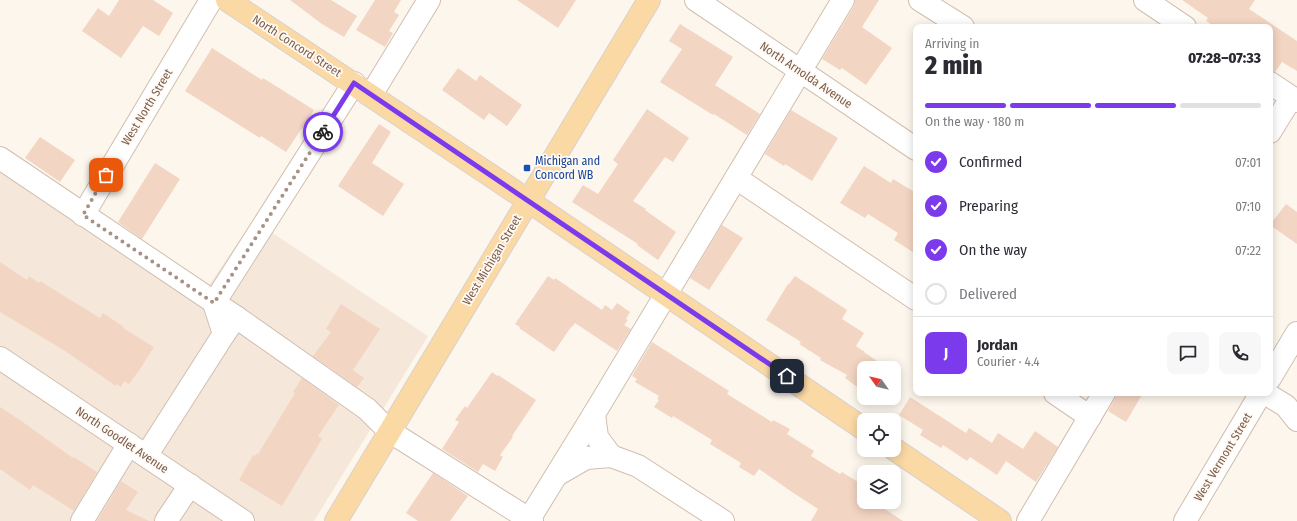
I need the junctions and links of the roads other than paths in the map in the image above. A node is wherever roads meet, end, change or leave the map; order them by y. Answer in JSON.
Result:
{"nodes":[{"id":1,"x":211,"y":0,"type":"edge"},
{"id":2,"x":227,"y":0,"type":"edge"},
{"id":3,"x":429,"y":0,"type":"edge"},
{"id":4,"x":649,"y":0,"type":"edge"},
{"id":5,"x":696,"y":0,"type":"edge"},
{"id":6,"x":843,"y":0,"type":"edge"},
{"id":7,"x":920,"y":0,"type":"edge"},
{"id":8,"x":1145,"y":0,"type":"edge"},
{"id":9,"x":958,"y":24,"type":"edge"},
{"id":10,"x":1181,"y":24,"type":"edge"},
{"id":11,"x":800,"y":71,"type":"junction"},
{"id":12,"x":1273,"y":86,"type":"edge"},
{"id":13,"x":362,"y":89,"type":"junction"},
{"id":14,"x":1294,"y":100,"type":"edge"},
{"id":15,"x":1273,"y":128,"type":"edge"},
{"id":16,"x":913,"y":147,"type":"edge"},
{"id":17,"x":0,"y":158,"type":"edge"},
{"id":18,"x":736,"y":178,"type":"junction"},
{"id":19,"x":528,"y":200,"type":"junction"},
{"id":20,"x":83,"y":215,"type":"junction"},
{"id":21,"x":666,"y":294,"type":"junction"},
{"id":22,"x":913,"y":297,"type":"edge"},
{"id":23,"x":214,"y":303,"type":"junction"},
{"id":24,"x":230,"y":326,"type":"junction"},
{"id":25,"x":1297,"y":333,"type":"edge"},
{"id":26,"x":0,"y":358,"type":"edge"},
{"id":27,"x":1273,"y":373,"type":"edge"},
{"id":28,"x":1059,"y":396,"type":"edge"},
{"id":29,"x":1102,"y":396,"type":"edge"},
{"id":30,"x":1259,"y":396,"type":"edge"},
{"id":31,"x":1270,"y":396,"type":"edge"},
{"id":32,"x":1293,"y":411,"type":"edge"},
{"id":33,"x":594,"y":414,"type":"junction"},
{"id":34,"x":1090,"y":417,"type":"junction"},
{"id":35,"x":857,"y":424,"type":"edge"},
{"id":36,"x":389,"y":431,"type":"junction"},
{"id":37,"x":137,"y":450,"type":"junction"},
{"id":38,"x":901,"y":454,"type":"edge"},
{"id":39,"x":611,"y":456,"type":"junction"},
{"id":40,"x":557,"y":475,"type":"junction"},
{"id":41,"x":190,"y":485,"type":"junction"},
{"id":42,"x":530,"y":520,"type":"edge"},
{"id":43,"x":82,"y":521,"type":"edge"},
{"id":44,"x":166,"y":521,"type":"edge"},
{"id":45,"x":243,"y":521,"type":"edge"},
{"id":46,"x":336,"y":521,"type":"edge"},
{"id":47,"x":723,"y":521,"type":"edge"},
{"id":48,"x":1000,"y":521,"type":"edge"},
{"id":49,"x":1028,"y":521,"type":"edge"},
{"id":50,"x":1185,"y":521,"type":"edge"}],
"edges":[{"from":1,"to":20,"type":"street","name":"West North Street"},
{"from":2,"to":13,"type":"main road","name":"North Concord Street"},
{"from":3,"to":13,"type":"street"},
{"from":4,"to":19,"type":"main road","name":"West Michigan Street"},
{"from":5,"to":11,"type":"street","name":"North Arnolda Avenue"},
{"from":6,"to":11,"type":"street"},
{"from":7,"to":9,"type":"street"},
{"from":8,"to":10,"type":"street"},
{"from":11,"to":16,"type":"street","name":"North Arnolda Avenue"},
{"from":11,"to":18,"type":"street"},
{"from":12,"to":14,"type":"street"},
{"from":13,"to":19,"type":"main road","name":"North Concord Street"},
{"from":13,"to":23,"type":"street"},
{"from":14,"to":15,"type":"street"},
{"from":17,"to":20,"type":"street"},
{"from":18,"to":21,"type":"street"},
{"from":18,"to":22,"type":"street"},
{"from":19,"to":21,"type":"main road","name":"North Concord Street"},
{"from":19,"to":36,"type":"main road","name":"West Michigan Street"},
{"from":20,"to":23,"type":"street"},
{"from":21,"to":33,"type":"street"},
{"from":21,"to":35,"type":"main road","name":"North Concord Street"},
{"from":23,"to":24,"type":"street"},
{"from":24,"to":36,"type":"street"},
{"from":24,"to":37,"type":"street"},
{"from":25,"to":27,"type":"street"},
{"from":26,"to":37,"type":"street","name":"North Goodlet Avenue"},
{"from":28,"to":34,"type":"street"},
{"from":29,"to":34,"type":"street"},
{"from":30,"to":50,"type":"street","name":"West Vermont Street"},
{"from":31,"to":32,"type":"street"},
{"from":33,"to":39,"type":"street"},
{"from":33,"to":40,"type":"street"},
{"from":34,"to":49,"type":"street"},
{"from":36,"to":42,"type":"street"},
{"from":36,"to":46,"type":"main road","name":"West Michigan Street"},
{"from":37,"to":41,"type":"street","name":"North Goodlet Avenue"},
{"from":37,"to":43,"type":"street"},
{"from":38,"to":48,"type":"main road"},
{"from":39,"to":40,"type":"street"},
{"from":39,"to":47,"type":"street"},
{"from":40,"to":42,"type":"street"},
{"from":41,"to":44,"type":"street"},
{"from":41,"to":45,"type":"street","name":"North Goodlet Avenue"}]}
